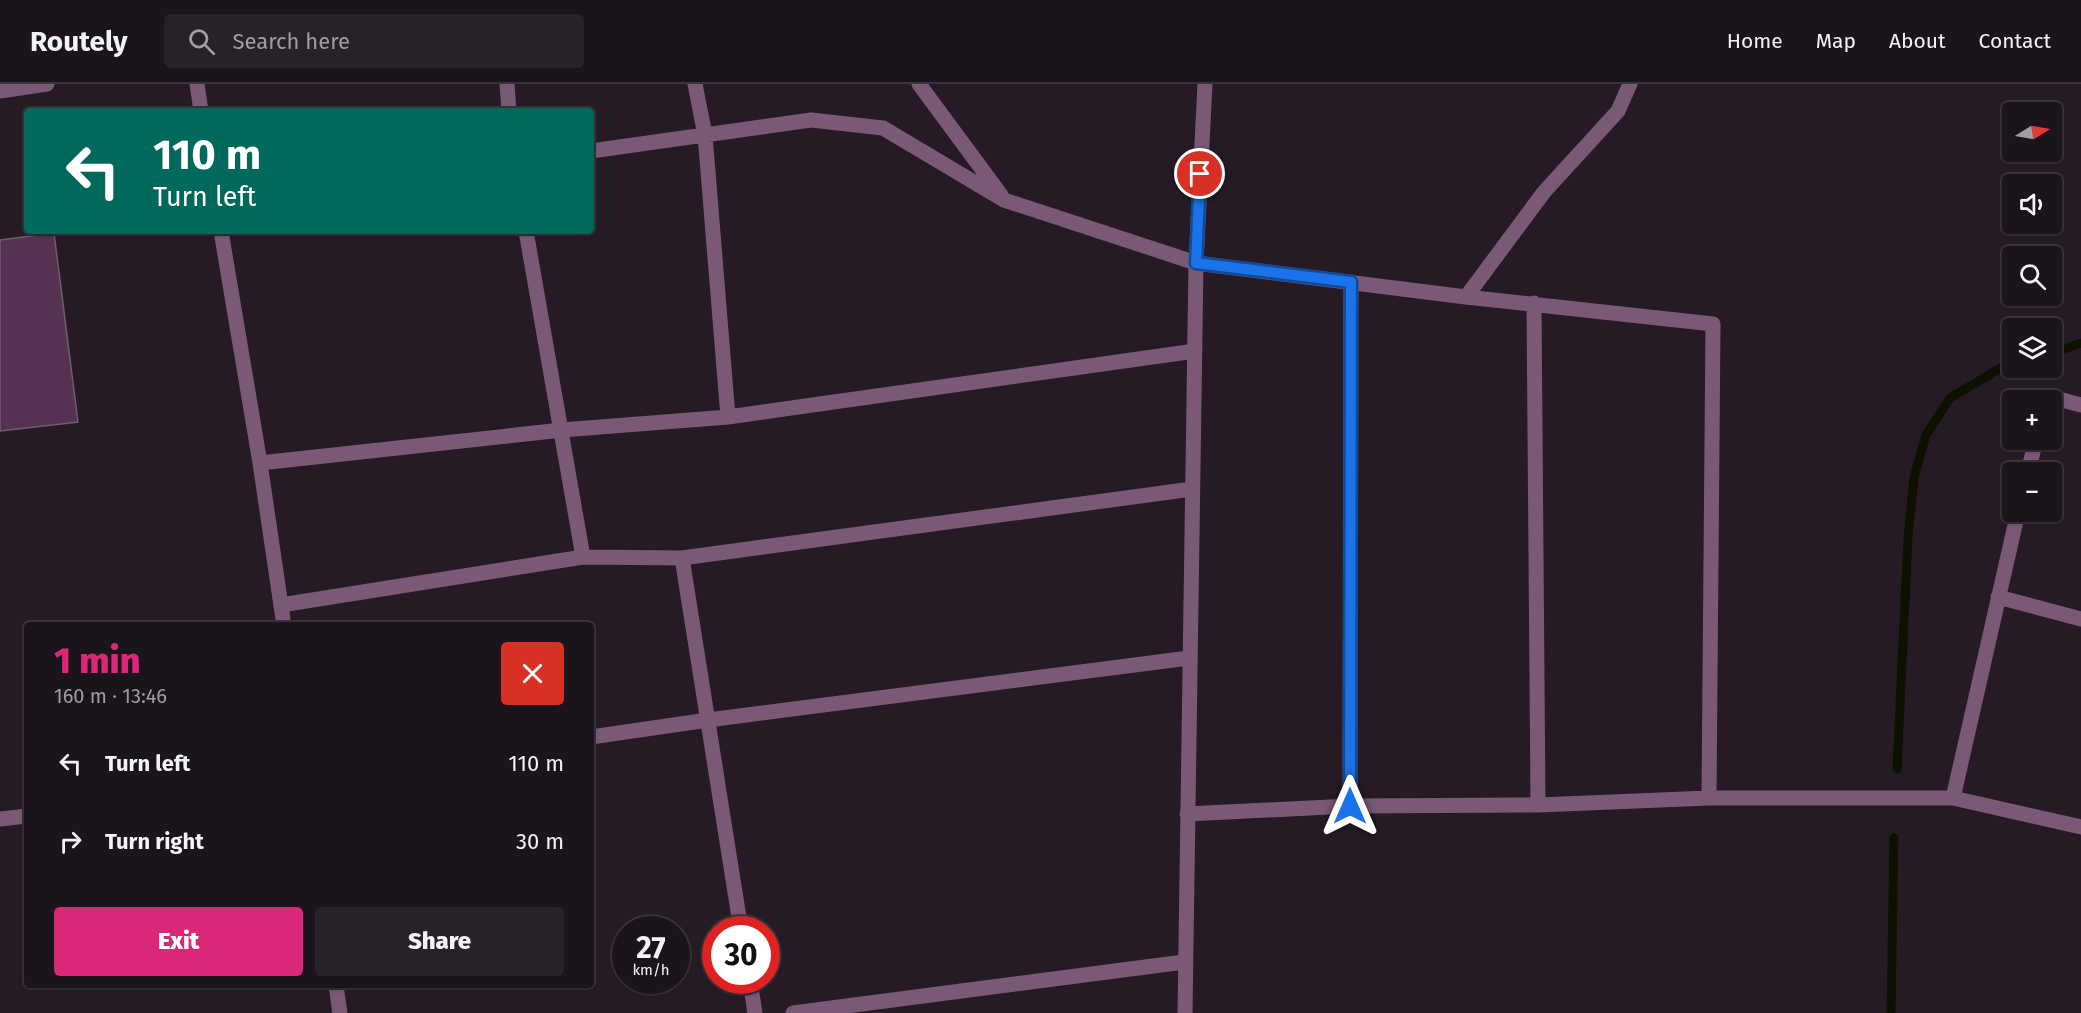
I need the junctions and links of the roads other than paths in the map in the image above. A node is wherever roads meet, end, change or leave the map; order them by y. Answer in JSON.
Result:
{"nodes":[{"id":1,"x":47,"y":84,"type":"edge"},
{"id":2,"x":196,"y":84,"type":"edge"},
{"id":3,"x":507,"y":84,"type":"edge"},
{"id":4,"x":694,"y":84,"type":"edge"},
{"id":5,"x":919,"y":84,"type":"edge"},
{"id":6,"x":1205,"y":84,"type":"edge"},
{"id":7,"x":1630,"y":84,"type":"edge"},
{"id":8,"x":9,"y":88,"type":"edge"},
{"id":9,"x":200,"y":108,"type":"edge"},
{"id":10,"x":509,"y":108,"type":"edge"},
{"id":11,"x":705,"y":135,"type":"junction"},
{"id":12,"x":594,"y":152,"type":"edge"},
{"id":13,"x":1004,"y":200,"type":"junction"},
{"id":14,"x":222,"y":234,"type":"edge"},
{"id":15,"x":527,"y":234,"type":"edge"},
{"id":16,"x":1196,"y":263,"type":"junction"},
{"id":17,"x":1351,"y":282,"type":"junction"},
{"id":18,"x":1466,"y":297,"type":"junction"},
{"id":19,"x":1534,"y":303,"type":"junction"},
{"id":20,"x":1195,"y":351,"type":"junction"},
{"id":21,"x":2062,"y":400,"type":"edge"},
{"id":22,"x":2081,"y":405,"type":"edge"},
{"id":23,"x":728,"y":417,"type":"junction"},
{"id":24,"x":562,"y":430,"type":"junction"},
{"id":25,"x":260,"y":463,"type":"junction"},
{"id":26,"x":1192,"y":489,"type":"junction"},
{"id":27,"x":2016,"y":522,"type":"edge"},
{"id":28,"x":583,"y":557,"type":"junction"},
{"id":29,"x":682,"y":558,"type":"junction"},
{"id":30,"x":1998,"y":597,"type":"junction"},
{"id":31,"x":281,"y":605,"type":"junction"},
{"id":32,"x":2081,"y":619,"type":"edge"},
{"id":33,"x":283,"y":622,"type":"edge"},
{"id":34,"x":1189,"y":658,"type":"junction"},
{"id":35,"x":708,"y":720,"type":"junction"},
{"id":36,"x":594,"y":737,"type":"edge"},
{"id":37,"x":1709,"y":798,"type":"junction"},
{"id":38,"x":1953,"y":798,"type":"junction"},
{"id":39,"x":1538,"y":805,"type":"junction"},
{"id":40,"x":1350,"y":806,"type":"junction"},
{"id":41,"x":1187,"y":814,"type":"junction"},
{"id":42,"x":24,"y":816,"type":"edge"},
{"id":43,"x":0,"y":819,"type":"edge"},
{"id":44,"x":2081,"y":827,"type":"edge"},
{"id":45,"x":739,"y":916,"type":"edge"},
{"id":46,"x":1184,"y":962,"type":"junction"},
{"id":47,"x":336,"y":988,"type":"edge"},
{"id":48,"x":752,"y":994,"type":"edge"},
{"id":49,"x":340,"y":1013,"type":"edge"},
{"id":50,"x":755,"y":1013,"type":"edge"},
{"id":51,"x":793,"y":1013,"type":"edge"},
{"id":52,"x":1185,"y":1013,"type":"edge"}],
"edges":[{"from":1,"to":8,"type":"street"},
{"from":2,"to":9,"type":"street"},
{"from":3,"to":10,"type":"street"},
{"from":4,"to":11,"type":"street"},
{"from":5,"to":13,"type":"street"},
{"from":6,"to":16,"type":"street"},
{"from":7,"to":18,"type":"street"},
{"from":11,"to":12,"type":"street"},
{"from":11,"to":13,"type":"street"},
{"from":11,"to":23,"type":"street"},
{"from":13,"to":16,"type":"street"},
{"from":14,"to":25,"type":"street"},
{"from":15,"to":24,"type":"street"},
{"from":16,"to":17,"type":"street"},
{"from":16,"to":20,"type":"street"},
{"from":17,"to":18,"type":"street"},
{"from":17,"to":40,"type":"street"},
{"from":18,"to":19,"type":"street"},
{"from":19,"to":37,"type":"street"},
{"from":19,"to":39,"type":"street"},
{"from":20,"to":23,"type":"street"},
{"from":20,"to":26,"type":"street"},
{"from":21,"to":22,"type":"street"},
{"from":23,"to":24,"type":"street"},
{"from":24,"to":25,"type":"street"},
{"from":24,"to":28,"type":"street"},
{"from":25,"to":31,"type":"street"},
{"from":26,"to":29,"type":"street"},
{"from":26,"to":34,"type":"street"},
{"from":27,"to":30,"type":"street"},
{"from":28,"to":29,"type":"street"},
{"from":28,"to":31,"type":"street"},
{"from":29,"to":35,"type":"street"},
{"from":30,"to":32,"type":"street"},
{"from":30,"to":38,"type":"street"},
{"from":31,"to":33,"type":"street"},
{"from":34,"to":35,"type":"street"},
{"from":34,"to":41,"type":"street"},
{"from":35,"to":36,"type":"street"},
{"from":35,"to":45,"type":"street"},
{"from":37,"to":38,"type":"street"},
{"from":37,"to":39,"type":"street"},
{"from":38,"to":44,"type":"street"},
{"from":39,"to":40,"type":"street"},
{"from":40,"to":41,"type":"street"},
{"from":41,"to":46,"type":"street"},
{"from":42,"to":43,"type":"street"},
{"from":46,"to":51,"type":"street"},
{"from":46,"to":52,"type":"street"},
{"from":47,"to":49,"type":"street"},
{"from":48,"to":50,"type":"street"}]}
